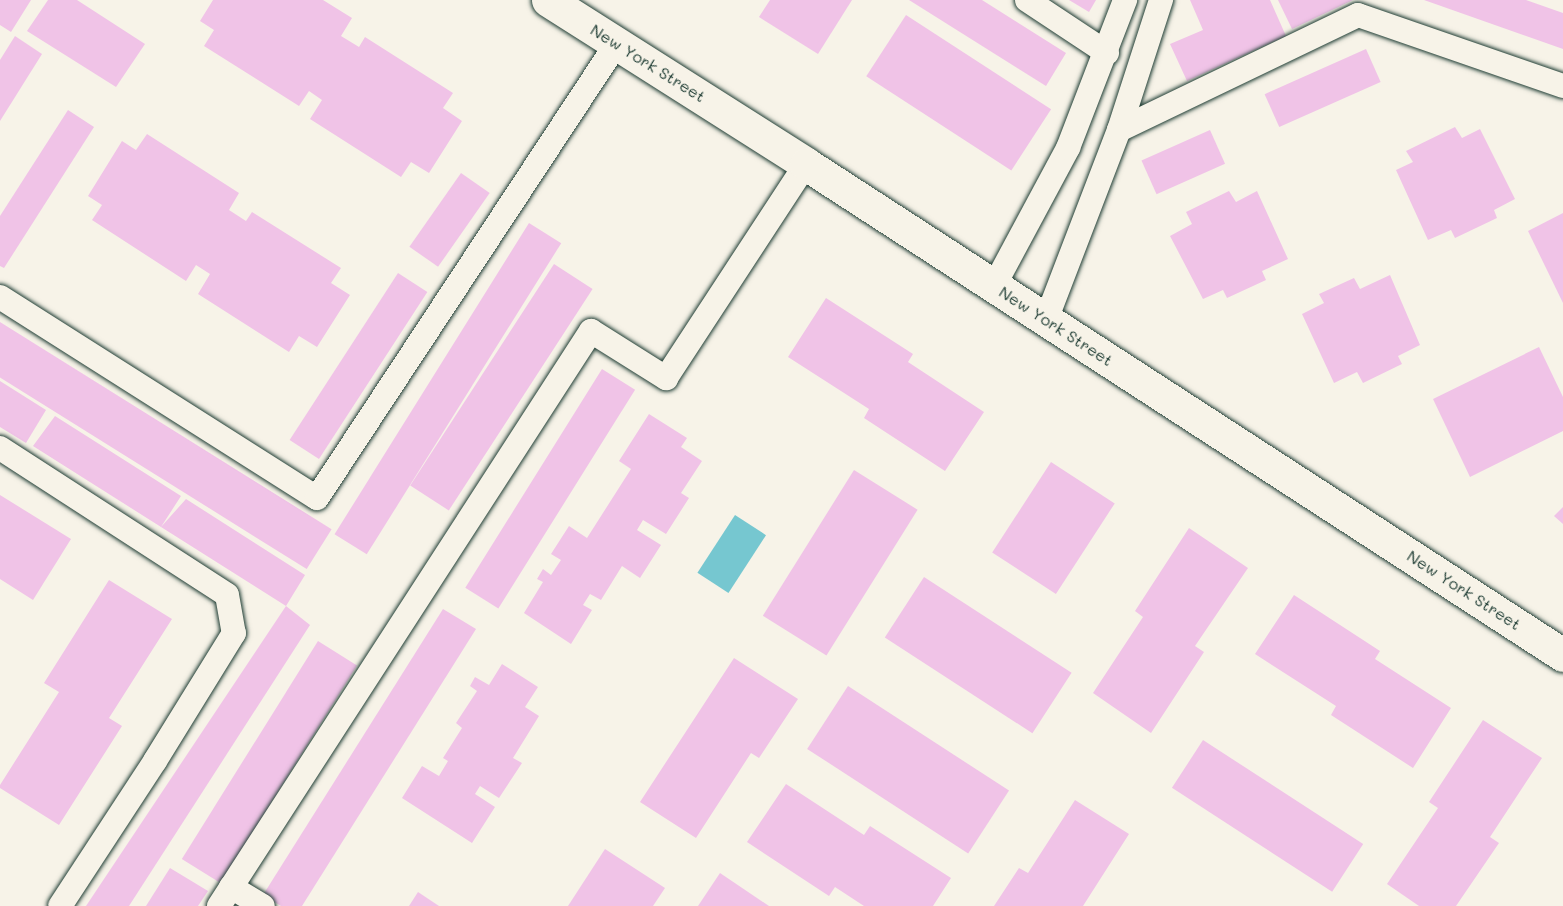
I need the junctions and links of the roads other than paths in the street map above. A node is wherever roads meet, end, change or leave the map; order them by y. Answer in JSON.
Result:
{"nodes":[{"id":1,"x":548,"y":0,"type":"edge"},
{"id":2,"x":1027,"y":0,"type":"edge"},
{"id":3,"x":1125,"y":0,"type":"edge"},
{"id":4,"x":1161,"y":0,"type":"edge"},
{"id":5,"x":617,"y":44,"type":"junction"},
{"id":6,"x":1107,"y":53,"type":"junction"},
{"id":7,"x":1563,"y":86,"type":"edge"},
{"id":8,"x":1119,"y":130,"type":"junction"},
{"id":9,"x":806,"y":164,"type":"junction"},
{"id":10,"x":994,"y":286,"type":"junction"},
{"id":11,"x":0,"y":297,"type":"edge"},
{"id":12,"x":1046,"y":320,"type":"junction"},
{"id":13,"x":0,"y":448,"type":"edge"},
{"id":14,"x":1563,"y":655,"type":"edge"},
{"id":15,"x":225,"y":896,"type":"edge"},
{"id":16,"x":60,"y":906,"type":"edge"},
{"id":17,"x":264,"y":906,"type":"edge"}],
"edges":[{"from":1,"to":5,"type":"street","name":"New York Street"},
{"from":2,"to":6,"type":"lane"},
{"from":3,"to":6,"type":"lane"},
{"from":4,"to":8,"type":"lane"},
{"from":5,"to":9,"type":"street","name":"New York Street"},
{"from":5,"to":11,"type":"lane"},
{"from":6,"to":10,"type":"lane"},
{"from":7,"to":8,"type":"lane"},
{"from":8,"to":12,"type":"lane"},
{"from":9,"to":10,"type":"street","name":"New York Street"},
{"from":9,"to":15,"type":"lane"},
{"from":10,"to":12,"type":"street","name":"New York Street"},
{"from":12,"to":14,"type":"street","name":"New York Street"},
{"from":13,"to":16,"type":"lane"},
{"from":15,"to":17,"type":"lane"}]}
